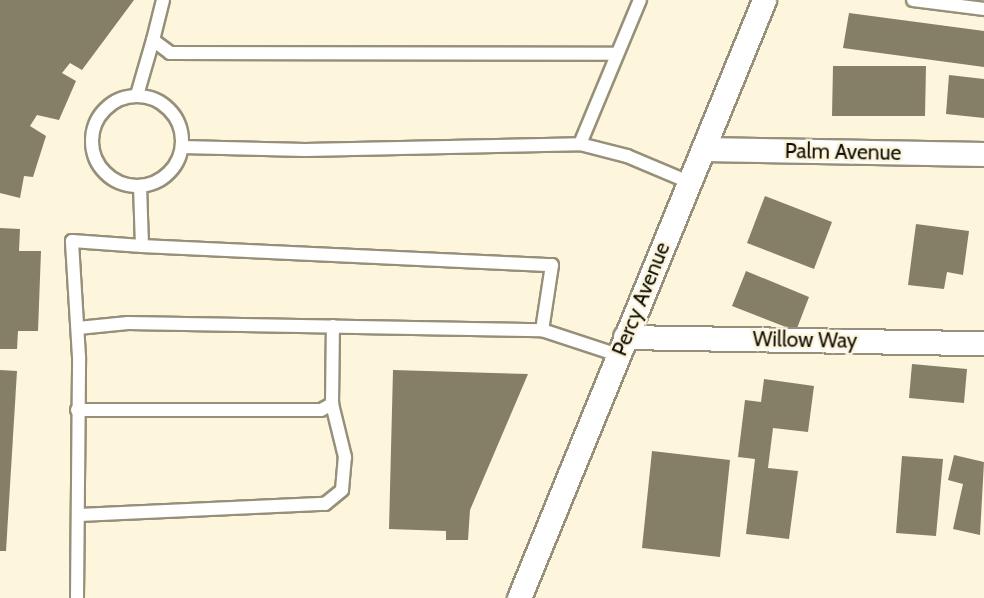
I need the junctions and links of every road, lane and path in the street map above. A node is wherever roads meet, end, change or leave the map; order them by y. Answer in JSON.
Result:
{"nodes":[{"id":1,"x":163,"y":0,"type":"edge"},
{"id":2,"x":640,"y":0,"type":"edge"},
{"id":3,"x":764,"y":0,"type":"edge"},
{"id":4,"x":913,"y":0,"type":"edge"},
{"id":5,"x":984,"y":9,"type":"edge"},
{"id":6,"x":153,"y":40,"type":"junction"},
{"id":7,"x":617,"y":54,"type":"junction"},
{"id":8,"x":137,"y":95,"type":"junction"},
{"id":9,"x":580,"y":144,"type":"junction"},
{"id":10,"x":182,"y":147,"type":"junction"},
{"id":11,"x":703,"y":149,"type":"junction"},
{"id":12,"x":984,"y":155,"type":"edge"},
{"id":13,"x":689,"y":182,"type":"junction"},
{"id":14,"x":140,"y":187,"type":"junction"},
{"id":15,"x":142,"y":246,"type":"junction"},
{"id":16,"x":333,"y":326,"type":"junction"},
{"id":17,"x":78,"y":328,"type":"junction"},
{"id":18,"x":542,"y":330,"type":"junction"},
{"id":19,"x":984,"y":343,"type":"edge"},
{"id":20,"x":622,"y":346,"type":"junction"},
{"id":21,"x":332,"y":404,"type":"junction"},
{"id":22,"x":77,"y":410,"type":"junction"},
{"id":23,"x":79,"y":515,"type":"junction"},
{"id":24,"x":77,"y":598,"type":"edge"},
{"id":25,"x":519,"y":598,"type":"edge"}],
"edges":[{"from":1,"to":6,"type":"lane"},
{"from":2,"to":7,"type":"lane"},
{"from":3,"to":11,"type":"street","name":"Percy Avenue"},
{"from":4,"to":5,"type":"lane"},
{"from":6,"to":7,"type":"lane"},
{"from":6,"to":8,"type":"lane"},
{"from":7,"to":9,"type":"lane"},
{"from":8,"to":10,"type":"lane"},
{"from":8,"to":14,"type":"lane"},
{"from":9,"to":10,"type":"lane"},
{"from":9,"to":13,"type":"lane"},
{"from":10,"to":14,"type":"lane"},
{"from":11,"to":12,"type":"street","name":"Palm Avenue"},
{"from":11,"to":13,"type":"street","name":"Percy Avenue"},
{"from":13,"to":20,"type":"street","name":"Percy Avenue"},
{"from":14,"to":15,"type":"lane"},
{"from":15,"to":17,"type":"lane"},
{"from":15,"to":18,"type":"lane"},
{"from":16,"to":17,"type":"lane"},
{"from":16,"to":18,"type":"lane"},
{"from":16,"to":21,"type":"lane"},
{"from":17,"to":22,"type":"lane"},
{"from":18,"to":20,"type":"lane"},
{"from":19,"to":20,"type":"street","name":"Willow Way"},
{"from":20,"to":25,"type":"street","name":"Percy Avenue"},
{"from":21,"to":22,"type":"lane"},
{"from":21,"to":23,"type":"lane"},
{"from":22,"to":23,"type":"lane"},
{"from":23,"to":24,"type":"lane"}]}
